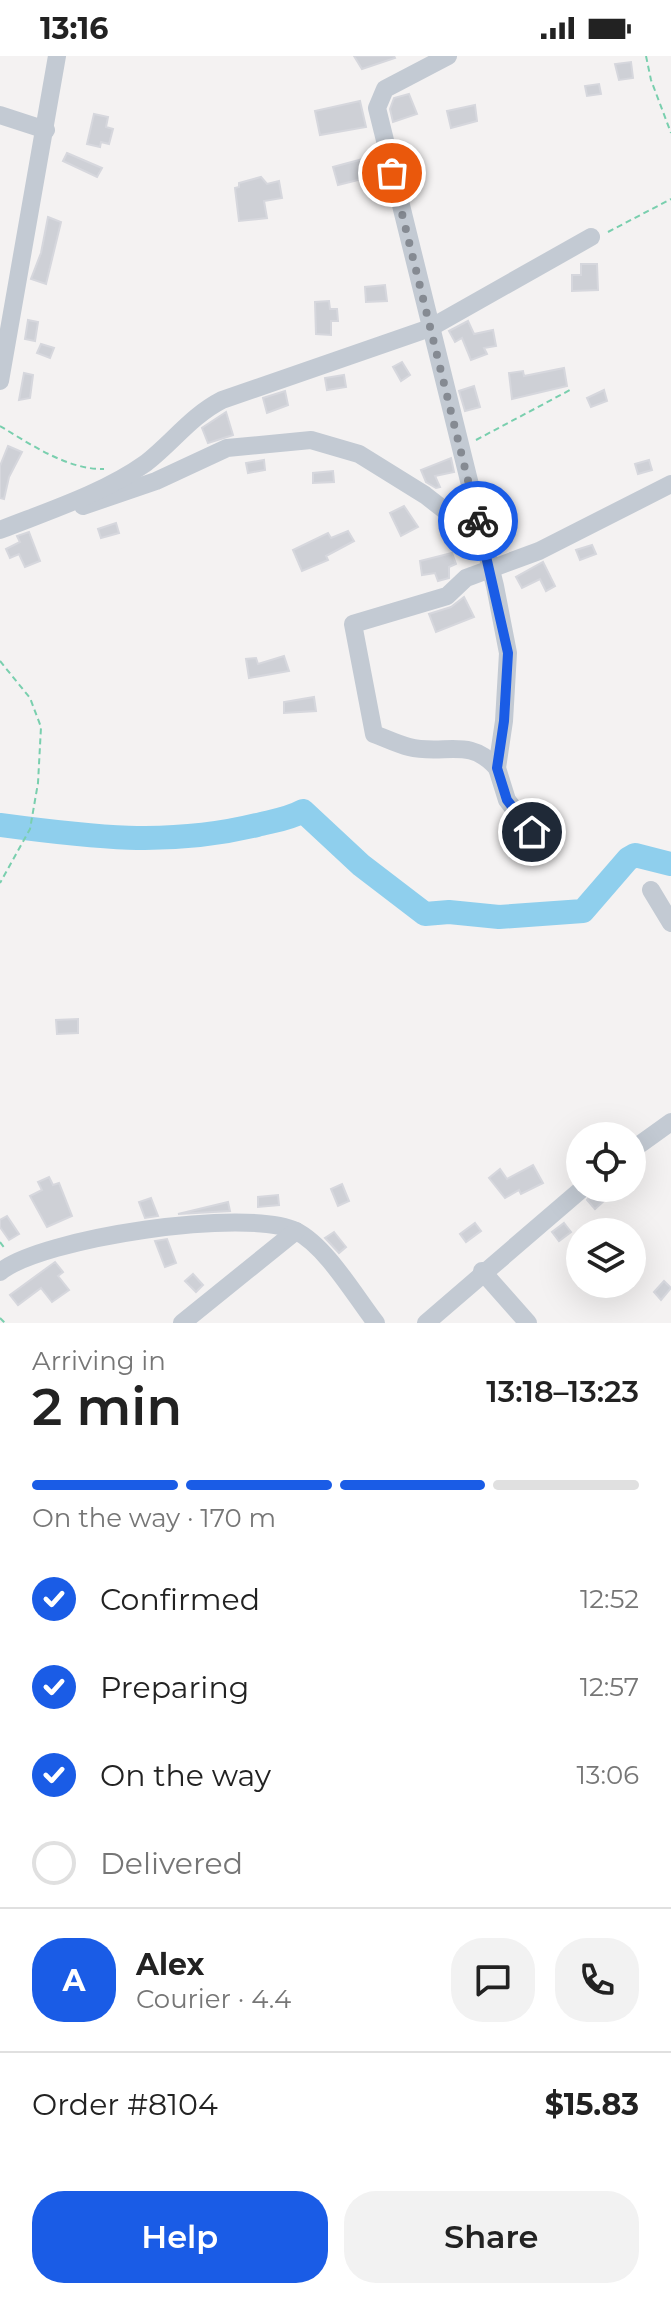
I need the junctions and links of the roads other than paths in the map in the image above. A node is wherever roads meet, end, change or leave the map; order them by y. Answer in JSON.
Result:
{"nodes":[{"id":1,"x":57,"y":56,"type":"edge"},
{"id":2,"x":448,"y":56,"type":"edge"},
{"id":3,"x":0,"y":115,"type":"edge"},
{"id":4,"x":46,"y":130,"type":"junction"},
{"id":5,"x":591,"y":237,"type":"road end"},
{"id":6,"x":430,"y":328,"type":"junction"},
{"id":7,"x":0,"y":381,"type":"edge"},
{"id":8,"x":671,"y":484,"type":"edge"},
{"id":9,"x":47,"y":511,"type":"junction"},
{"id":10,"x":0,"y":530,"type":"edge"},
{"id":11,"x":483,"y":540,"type":"junction"},
{"id":12,"x":490,"y":570,"type":"junction"},
{"id":13,"x":497,"y":768,"type":"junction"},
{"id":14,"x":532,"y":832,"type":"dead end"},
{"id":15,"x":651,"y":890,"type":"dead end"},
{"id":16,"x":671,"y":923,"type":"edge"},
{"id":17,"x":671,"y":1122,"type":"edge"},
{"id":18,"x":646,"y":1140,"type":"edge"},
{"id":19,"x":566,"y":1202,"type":"edge"},
{"id":20,"x":296,"y":1231,"type":"junction"},
{"id":21,"x":482,"y":1271,"type":"junction"},
{"id":22,"x":0,"y":1272,"type":"edge"},
{"id":23,"x":182,"y":1323,"type":"edge"},
{"id":24,"x":376,"y":1323,"type":"edge"},
{"id":25,"x":426,"y":1323,"type":"edge"},
{"id":26,"x":528,"y":1323,"type":"edge"}],
"edges":[{"from":1,"to":4,"type":"street"},
{"from":2,"to":6,"type":"street"},
{"from":3,"to":4,"type":"street"},
{"from":4,"to":7,"type":"street"},
{"from":5,"to":6,"type":"street"},
{"from":6,"to":9,"type":"street"},
{"from":6,"to":11,"type":"street"},
{"from":8,"to":12,"type":"street"},
{"from":9,"to":10,"type":"street"},
{"from":9,"to":11,"type":"street"},
{"from":11,"to":12,"type":"street"},
{"from":12,"to":13,"type":"street"},
{"from":12,"to":13,"type":"street"},
{"from":13,"to":14,"type":"street"},
{"from":15,"to":16,"type":"street"},
{"from":17,"to":18,"type":"street"},
{"from":19,"to":21,"type":"street"},
{"from":20,"to":22,"type":"street"},
{"from":20,"to":23,"type":"street"},
{"from":20,"to":24,"type":"street"},
{"from":21,"to":25,"type":"street"},
{"from":21,"to":26,"type":"street"}]}
